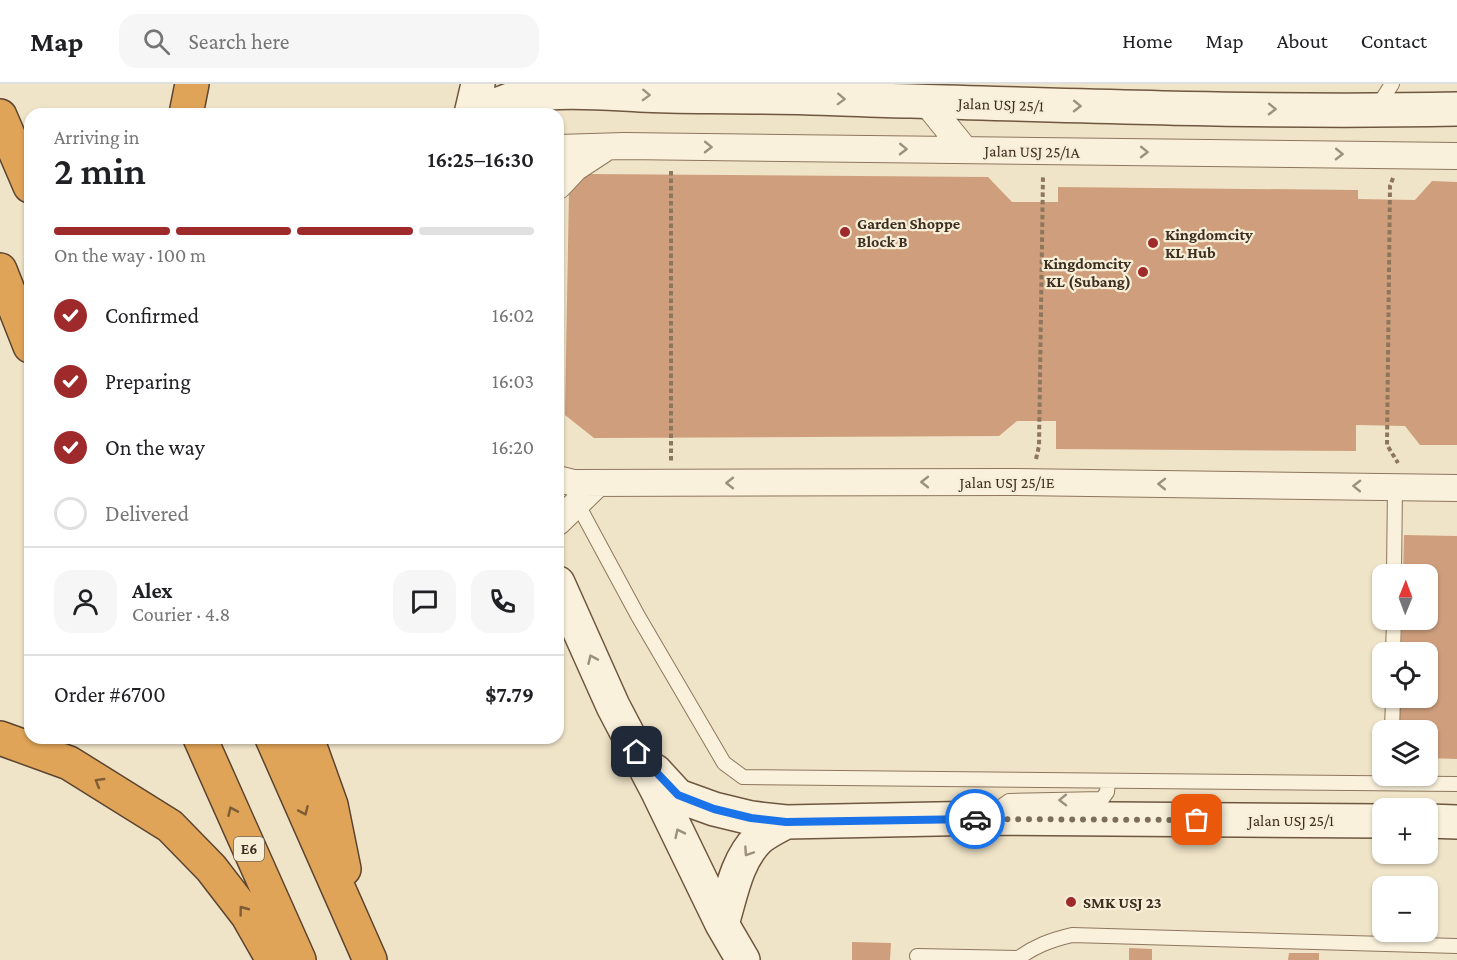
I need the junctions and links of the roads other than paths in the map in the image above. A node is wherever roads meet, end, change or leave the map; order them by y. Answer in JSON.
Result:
{"nodes":[{"id":1,"x":192,"y":84,"type":"edge"},
{"id":2,"x":478,"y":84,"type":"edge"},
{"id":3,"x":545,"y":86,"type":"edge"},
{"id":4,"x":1383,"y":97,"type":"edge"},
{"id":5,"x":926,"y":102,"type":"junction"},
{"id":6,"x":187,"y":108,"type":"edge"},
{"id":7,"x":472,"y":108,"type":"edge"},
{"id":8,"x":491,"y":108,"type":"edge"},
{"id":9,"x":1457,"y":109,"type":"edge"},
{"id":10,"x":0,"y":116,"type":"edge"},
{"id":11,"x":607,"y":147,"type":"junction"},
{"id":12,"x":564,"y":148,"type":"edge"},
{"id":13,"x":965,"y":150,"type":"junction"},
{"id":14,"x":1457,"y":156,"type":"edge"},
{"id":15,"x":24,"y":172,"type":"edge"},
{"id":16,"x":564,"y":180,"type":"edge"},
{"id":17,"x":0,"y":270,"type":"edge"},
{"id":18,"x":24,"y":331,"type":"edge"},
{"id":19,"x":564,"y":470,"type":"edge"},
{"id":20,"x":1407,"y":486,"type":"junction"},
{"id":21,"x":577,"y":487,"type":"edge"},
{"id":22,"x":1457,"y":488,"type":"edge"},
{"id":23,"x":564,"y":511,"type":"edge"},
{"id":24,"x":1395,"y":564,"type":"edge"},
{"id":25,"x":564,"y":596,"type":"edge"},
{"id":26,"x":0,"y":738,"type":"edge"},
{"id":27,"x":203,"y":744,"type":"edge"},
{"id":28,"x":275,"y":744,"type":"edge"},
{"id":29,"x":309,"y":744,"type":"edge"},
{"id":30,"x":637,"y":752,"type":"junction"},
{"id":31,"x":1372,"y":780,"type":"edge"},
{"id":32,"x":1108,"y":782,"type":"junction"},
{"id":33,"x":1438,"y":783,"type":"edge"},
{"id":34,"x":1457,"y":784,"type":"edge"},
{"id":35,"x":987,"y":818,"type":"junction"},
{"id":36,"x":1372,"y":821,"type":"edge"},
{"id":37,"x":1438,"y":821,"type":"edge"},
{"id":38,"x":786,"y":822,"type":"junction"},
{"id":39,"x":1457,"y":822,"type":"edge"},
{"id":40,"x":350,"y":915,"type":"junction"},
{"id":41,"x":722,"y":924,"type":"junction"},
{"id":42,"x":1457,"y":946,"type":"edge"},
{"id":43,"x":917,"y":956,"type":"dead end"},
{"id":44,"x":1017,"y":959,"type":"edge"},
{"id":45,"x":273,"y":960,"type":"edge"},
{"id":46,"x":298,"y":960,"type":"edge"},
{"id":47,"x":370,"y":960,"type":"edge"},
{"id":48,"x":742,"y":960,"type":"edge"}],
"edges":[{"from":1,"to":6,"type":"highway"},
{"from":2,"to":7,"type":"street"},
{"from":3,"to":5,"type":"street","name":"Jalan USJ 25/1","one_way":true},
{"from":3,"to":8,"type":"street","name":"Jalan USJ 25/1"},
{"from":5,"to":4,"type":"street","name":"Jalan USJ 25/1","one_way":true},
{"from":4,"to":9,"type":"street","name":"Jalan USJ 25/1"},
{"from":5,"to":13,"type":"street"},
{"from":10,"to":15,"type":"highway"},
{"from":11,"to":12,"type":"street","name":"Jalan USJ 25/1A"},
{"from":11,"to":13,"type":"street","name":"Jalan USJ 25/1A","one_way":true},
{"from":11,"to":16,"type":"street"},
{"from":13,"to":14,"type":"street","name":"Jalan USJ 25/1A","one_way":true},
{"from":17,"to":18,"type":"highway"},
{"from":19,"to":21,"type":"street"},
{"from":20,"to":21,"type":"street","name":"Jalan USJ 25/1E","one_way":true},
{"from":20,"to":22,"type":"street","name":"Jalan USJ 25/1E"},
{"from":20,"to":24,"type":"lane"},
{"from":21,"to":23,"type":"street"},
{"from":21,"to":32,"type":"lane"},
{"from":30,"to":25,"type":"street","one_way":true},
{"from":45,"to":26,"type":"highway","one_way":true},
{"from":46,"to":27,"type":"highway","number":"E6","one_way":true},
{"from":28,"to":40,"type":"highway","one_way":true},
{"from":29,"to":40,"type":"highway"},
{"from":30,"to":38,"type":"street"},
{"from":41,"to":30,"type":"street","one_way":true},
{"from":31,"to":32,"type":"lane"},
{"from":32,"to":35,"type":"lane","one_way":true},
{"from":33,"to":34,"type":"lane"},
{"from":35,"to":36,"type":"street","name":"Jalan USJ 25/1"},
{"from":35,"to":38,"type":"street","name":"Jalan USJ 25/1"},
{"from":37,"to":39,"type":"street"},
{"from":38,"to":41,"type":"street","name":"Jalan USJ 25/1","one_way":true},
{"from":40,"to":47,"type":"highway"},
{"from":41,"to":48,"type":"street"},
{"from":42,"to":44,"type":"lane"},
{"from":43,"to":44,"type":"lane"}]}
